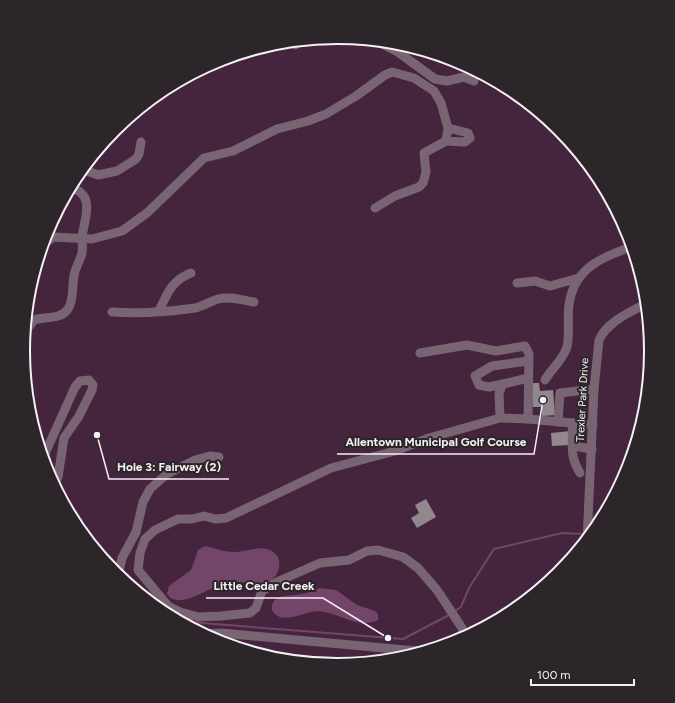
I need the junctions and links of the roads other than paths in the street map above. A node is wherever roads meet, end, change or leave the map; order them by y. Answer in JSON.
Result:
{"nodes":[{"id":1,"x":393,"y":49,"type":"edge"},
{"id":2,"x":474,"y":81,"type":"dead end"},
{"id":3,"x":448,"y":128,"type":"junction"},
{"id":4,"x":446,"y":141,"type":"junction"},
{"id":5,"x":141,"y":142,"type":"dead end"},
{"id":6,"x":89,"y":172,"type":"edge"},
{"id":7,"x":76,"y":190,"type":"edge"},
{"id":8,"x":374,"y":208,"type":"dead end"},
{"id":9,"x":51,"y":239,"type":"edge"},
{"id":10,"x":82,"y":239,"type":"junction"},
{"id":11,"x":627,"y":248,"type":"edge"},
{"id":12,"x":191,"y":273,"type":"dead end"},
{"id":13,"x":579,"y":278,"type":"junction"},
{"id":14,"x":517,"y":283,"type":"dead end"},
{"id":15,"x":254,"y":302,"type":"dead end"},
{"id":16,"x":641,"y":306,"type":"edge"},
{"id":17,"x":159,"y":311,"type":"junction"},
{"id":18,"x":112,"y":312,"type":"dead end"},
{"id":19,"x":32,"y":323,"type":"edge"},
{"id":20,"x":420,"y":353,"type":"dead end"},
{"id":21,"x":528,"y":361,"type":"junction"},
{"id":22,"x":528,"y":378,"type":"junction"},
{"id":23,"x":545,"y":380,"type":"dead end"},
{"id":24,"x":503,"y":384,"type":"junction"},
{"id":25,"x":594,"y":389,"type":"junction"},
{"id":26,"x":500,"y":418,"type":"junction"},
{"id":27,"x":528,"y":419,"type":"junction"},
{"id":28,"x":558,"y":422,"type":"junction"},
{"id":29,"x":572,"y":423,"type":"junction"},
{"id":30,"x":593,"y":425,"type":"junction"},
{"id":31,"x":573,"y":446,"type":"junction"},
{"id":32,"x":592,"y":449,"type":"junction"},
{"id":33,"x":46,"y":451,"type":"edge"},
{"id":34,"x":219,"y":456,"type":"dead end"},
{"id":35,"x":580,"y":473,"type":"dead end"},
{"id":36,"x":57,"y":478,"type":"edge"},
{"id":37,"x":591,"y":524,"type":"edge"},
{"id":38,"x":588,"y":526,"type":"junction"},
{"id":39,"x":588,"y":529,"type":"edge"},
{"id":40,"x":120,"y":569,"type":"edge"},
{"id":41,"x":463,"y":632,"type":"edge"},
{"id":42,"x":214,"y":633,"type":"edge"},
{"id":43,"x":410,"y":650,"type":"edge"}],
"edges":[{"from":1,"to":2,"type":"street"},
{"from":3,"to":4,"type":"street"},
{"from":3,"to":4,"type":"street"},
{"from":3,"to":10,"type":"street"},
{"from":4,"to":8,"type":"street"},
{"from":5,"to":6,"type":"street"},
{"from":7,"to":10,"type":"street"},
{"from":9,"to":10,"type":"street"},
{"from":10,"to":19,"type":"street"},
{"from":11,"to":13,"type":"street"},
{"from":12,"to":17,"type":"street"},
{"from":13,"to":14,"type":"street"},
{"from":13,"to":23,"type":"street"},
{"from":15,"to":17,"type":"street"},
{"from":16,"to":25,"type":"street","name":"Trexler Park Drive"},
{"from":17,"to":18,"type":"street"},
{"from":20,"to":21,"type":"street"},
{"from":21,"to":22,"type":"street"},
{"from":21,"to":24,"type":"street"},
{"from":22,"to":24,"type":"street"},
{"from":22,"to":27,"type":"street"},
{"from":24,"to":26,"type":"street"},
{"from":25,"to":28,"type":"street"},
{"from":25,"to":30,"type":"street","name":"Trexler Park Drive"},
{"from":26,"to":27,"type":"street"},
{"from":26,"to":41,"type":"street"},
{"from":27,"to":28,"type":"street"},
{"from":28,"to":29,"type":"street"},
{"from":29,"to":30,"type":"street"},
{"from":29,"to":31,"type":"street"},
{"from":30,"to":32,"type":"street","name":"Trexler Park Drive"},
{"from":31,"to":32,"type":"street"},
{"from":31,"to":35,"type":"street"},
{"from":32,"to":38,"type":"street","name":"Trexler Park Drive"},
{"from":33,"to":36,"type":"street"},
{"from":34,"to":40,"type":"street"},
{"from":37,"to":38,"type":"street"},
{"from":38,"to":39,"type":"street","name":"Trexler Park Drive"},
{"from":42,"to":43,"type":"street"}]}
